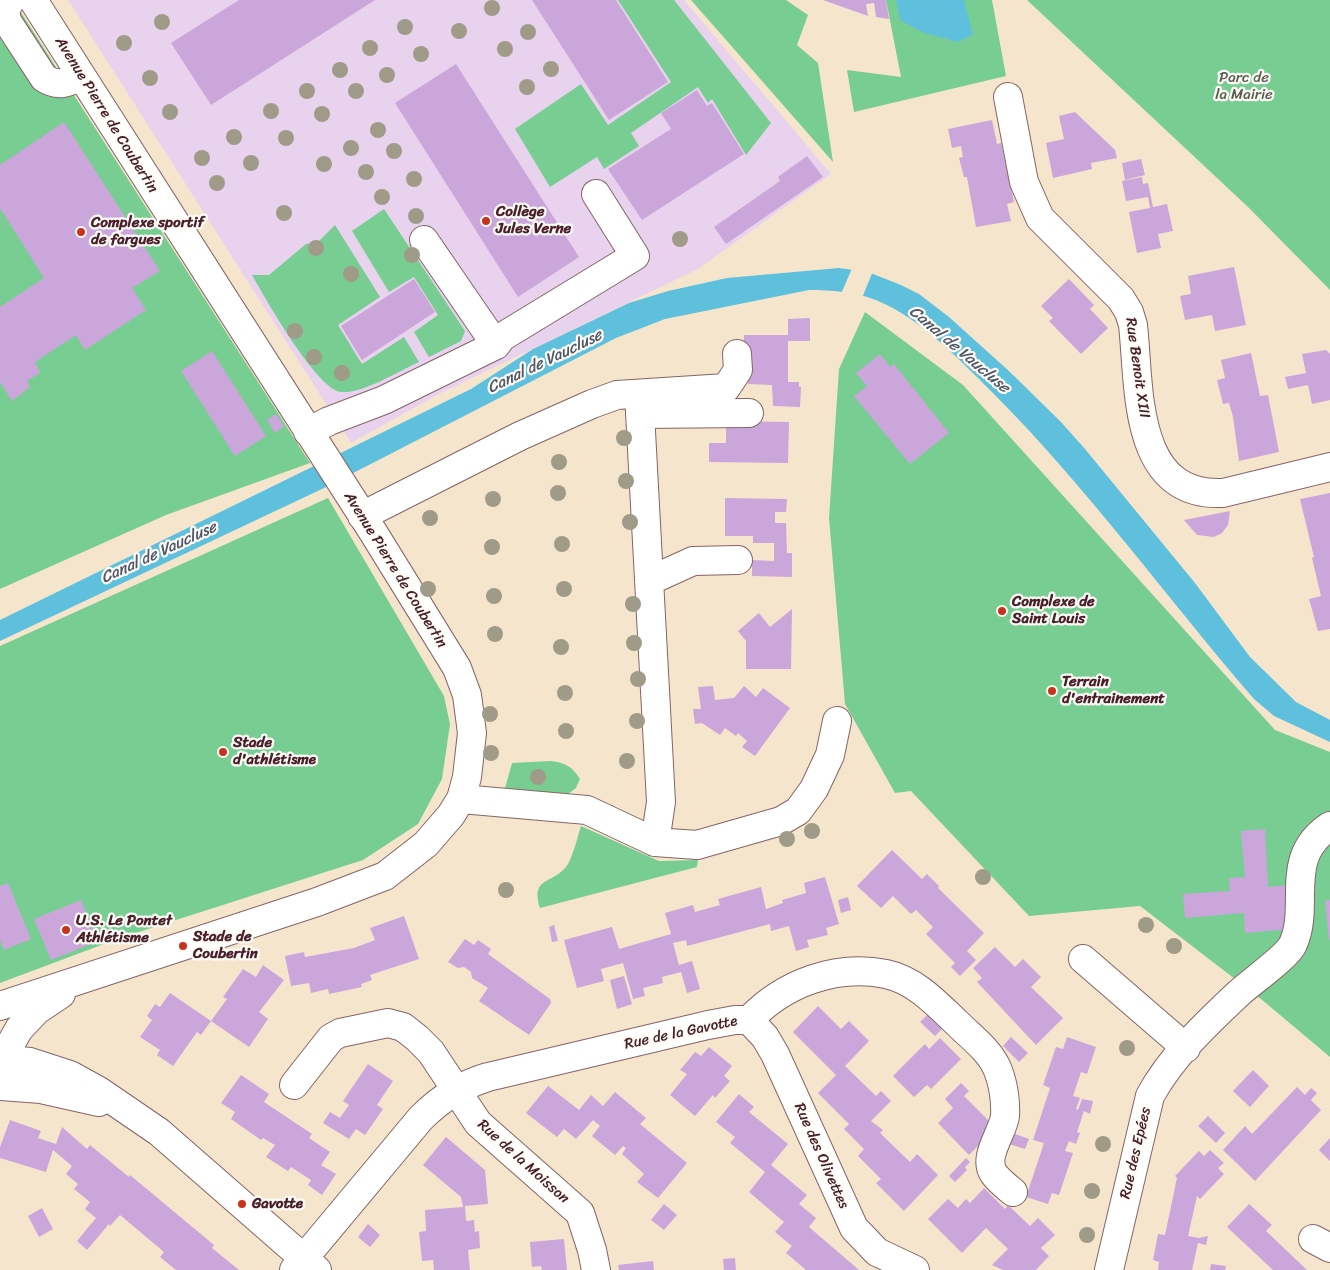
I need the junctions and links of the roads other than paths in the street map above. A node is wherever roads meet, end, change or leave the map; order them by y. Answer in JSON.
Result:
{"nodes":[{"id":1,"x":11,"y":0,"type":"edge"},
{"id":2,"x":33,"y":0,"type":"edge"},
{"id":3,"x":80,"y":77,"type":"junction"},
{"id":4,"x":1008,"y":97,"type":"dead end"},
{"id":5,"x":596,"y":194,"type":"dead end"},
{"id":6,"x":424,"y":240,"type":"dead end"},
{"id":7,"x":496,"y":345,"type":"junction"},
{"id":8,"x":737,"y":354,"type":"dead end"},
{"id":9,"x":640,"y":404,"type":"junction"},
{"id":10,"x":749,"y":413,"type":"dead end"},
{"id":11,"x":308,"y":432,"type":"junction"},
{"id":12,"x":1330,"y":467,"type":"edge"},
{"id":13,"x":362,"y":516,"type":"junction"},
{"id":14,"x":738,"y":560,"type":"dead end"},
{"id":15,"x":649,"y":580,"type":"junction"},
{"id":16,"x":837,"y":721,"type":"dead end"},
{"id":17,"x":461,"y":799,"type":"junction"},
{"id":18,"x":1330,"y":826,"type":"edge"},
{"id":19,"x":655,"y":842,"type":"junction"},
{"id":20,"x":1083,"y":959,"type":"dead end"},
{"id":21,"x":85,"y":978,"type":"junction"},
{"id":22,"x":0,"y":1006,"type":"edge"},
{"id":23,"x":28,"y":1020,"type":"junction"},
{"id":24,"x":749,"y":1020,"type":"junction"},
{"id":25,"x":1186,"y":1048,"type":"junction"},
{"id":26,"x":1,"y":1060,"type":"edge"},
{"id":27,"x":40,"y":1066,"type":"junction"},
{"id":28,"x":294,"y":1085,"type":"dead end"},
{"id":29,"x":0,"y":1086,"type":"edge"},
{"id":30,"x":456,"y":1090,"type":"junction"},
{"id":31,"x":126,"y":1112,"type":"junction"},
{"id":32,"x":1013,"y":1192,"type":"dead end"},
{"id":33,"x":304,"y":1266,"type":"edge"},
{"id":34,"x":596,"y":1270,"type":"edge"},
{"id":35,"x":915,"y":1270,"type":"edge"},
{"id":36,"x":1108,"y":1270,"type":"edge"}],
"edges":[{"from":1,"to":3,"type":"street"},
{"from":2,"to":3,"type":"street","name":"Avenue Pierre de Coubertin"},
{"from":3,"to":11,"type":"street","name":"Avenue Pierre de Coubertin"},
{"from":4,"to":12,"type":"street","name":"Rue Benoit XIII"},
{"from":5,"to":7,"type":"street"},
{"from":6,"to":7,"type":"street"},
{"from":7,"to":11,"type":"street"},
{"from":8,"to":9,"type":"street"},
{"from":9,"to":10,"type":"street"},
{"from":9,"to":13,"type":"street"},
{"from":9,"to":15,"type":"street"},
{"from":11,"to":13,"type":"street","name":"Avenue Pierre de Coubertin"},
{"from":13,"to":17,"type":"street","name":"Avenue Pierre de Coubertin"},
{"from":14,"to":15,"type":"street"},
{"from":15,"to":19,"type":"street"},
{"from":16,"to":19,"type":"street"},
{"from":17,"to":19,"type":"street"},
{"from":17,"to":21,"type":"street","name":"Avenue Pierre de Coubertin"},
{"from":18,"to":25,"type":"street","name":"Rue des Epées"},
{"from":20,"to":25,"type":"street"},
{"from":21,"to":22,"type":"street","name":"Avenue Pierre de Coubertin"},
{"from":21,"to":23,"type":"street","name":"Avenue Pierre de Coubertin"},
{"from":23,"to":26,"type":"street","name":"Avenue Pierre de Coubertin"},
{"from":23,"to":27,"type":"street"},
{"from":24,"to":30,"type":"street","name":"Rue de la Gavotte"},
{"from":24,"to":32,"type":"street","name":"Rue de la Gavotte"},
{"from":24,"to":35,"type":"street","name":"Rue des Olivettes"},
{"from":25,"to":36,"type":"street","name":"Rue des Epées"},
{"from":26,"to":27,"type":"street"},
{"from":27,"to":31,"type":"street"},
{"from":28,"to":30,"type":"street","name":"Rue de la Moisson"},
{"from":29,"to":31,"type":"street"},
{"from":30,"to":33,"type":"street","name":"Rue de la Gavotte"},
{"from":30,"to":34,"type":"street","name":"Rue de la Moisson"},
{"from":31,"to":33,"type":"street"}]}
